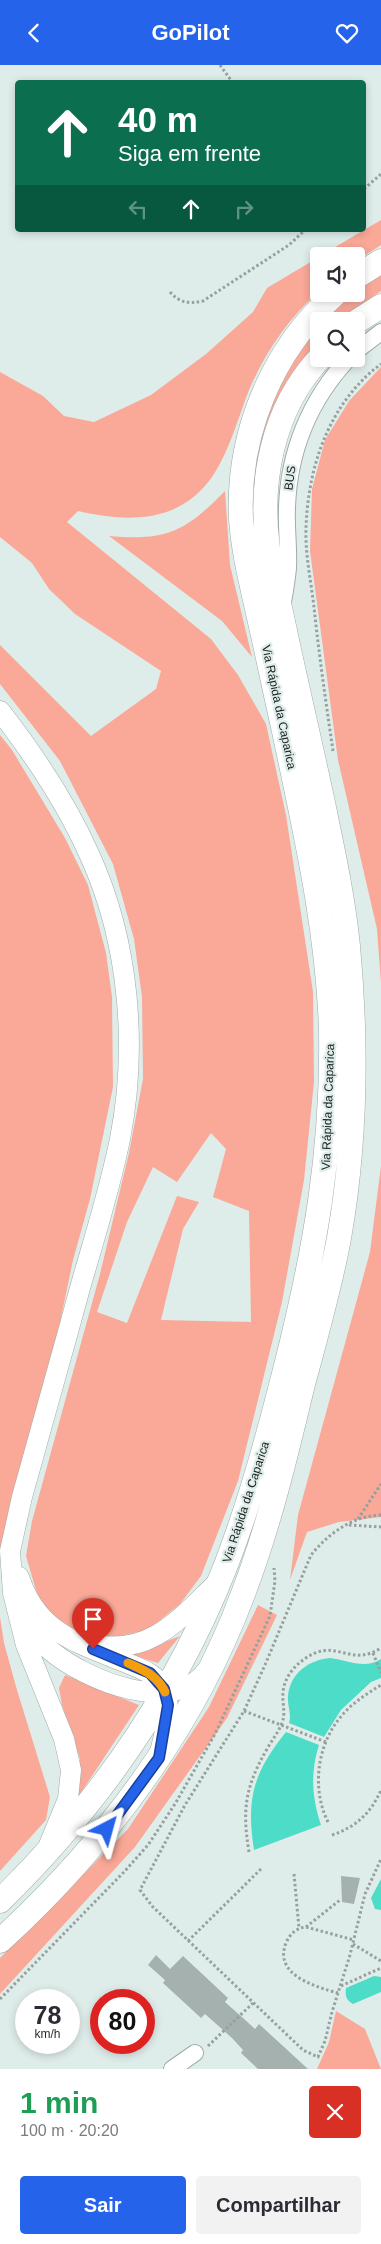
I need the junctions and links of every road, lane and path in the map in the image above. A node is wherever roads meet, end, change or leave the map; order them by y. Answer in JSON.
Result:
{"nodes":[{"id":1,"x":220,"y":65,"type":"edge"},
{"id":2,"x":232,"y":80,"type":"edge"},
{"id":3,"x":381,"y":175,"type":"edge"},
{"id":4,"x":366,"y":187,"type":"edge"},
{"id":5,"x":303,"y":232,"type":"edge"},
{"id":6,"x":381,"y":261,"type":"edge"},
{"id":7,"x":365,"y":271,"type":"edge"},
{"id":8,"x":170,"y":292,"type":"dead end"},
{"id":9,"x":326,"y":302,"type":"edge"},
{"id":10,"x":381,"y":306,"type":"edge"},
{"id":11,"x":365,"y":316,"type":"edge"},
{"id":12,"x":381,"y":332,"type":"edge"},
{"id":13,"x":365,"y":344,"type":"edge"},
{"id":14,"x":313,"y":367,"type":"edge"},
{"id":15,"x":342,"y":367,"type":"edge"},
{"id":16,"x":282,"y":612,"type":"junction"},
{"id":17,"x":0,"y":711,"type":"edge"},
{"id":18,"x":381,"y":1483,"type":"edge"},
{"id":19,"x":381,"y":1515,"type":"edge"},
{"id":20,"x":358,"y":1520,"type":"junction"},
{"id":21,"x":16,"y":1521,"type":"junction"},
{"id":22,"x":381,"y":1527,"type":"edge"},
{"id":23,"x":340,"y":1528,"type":"junction"},
{"id":24,"x":275,"y":1560,"type":"dead end"},
{"id":25,"x":220,"y":1580,"type":"junction"},
{"id":26,"x":11,"y":1581,"type":"junction"},
{"id":27,"x":69,"y":1638,"type":"junction"},
{"id":28,"x":222,"y":1646,"type":"junction"},
{"id":29,"x":381,"y":1648,"type":"edge"},
{"id":30,"x":373,"y":1653,"type":"junction"},
{"id":31,"x":67,"y":1661,"type":"junction"},
{"id":32,"x":150,"y":1673,"type":"junction"},
{"id":33,"x":381,"y":1673,"type":"edge"},
{"id":34,"x":381,"y":1685,"type":"edge"},
{"id":35,"x":165,"y":1692,"type":"junction"},
{"id":36,"x":244,"y":1711,"type":"junction"},
{"id":37,"x":53,"y":1712,"type":"junction"},
{"id":38,"x":281,"y":1726,"type":"junction"},
{"id":39,"x":326,"y":1742,"type":"junction"},
{"id":40,"x":159,"y":1758,"type":"junction"},
{"id":41,"x":381,"y":1790,"type":"edge"},
{"id":42,"x":328,"y":1822,"type":"dead end"},
{"id":43,"x":332,"y":1835,"type":"dead end"},
{"id":44,"x":249,"y":1852,"type":"dead end"},
{"id":45,"x":46,"y":1854,"type":"junction"},
{"id":46,"x":381,"y":1859,"type":"edge"},
{"id":47,"x":262,"y":1868,"type":"dead end"},
{"id":48,"x":294,"y":1874,"type":"dead end"},
{"id":49,"x":340,"y":1900,"type":"dead end"},
{"id":50,"x":0,"y":1901,"type":"edge"},
{"id":51,"x":306,"y":1927,"type":"junction"},
{"id":52,"x":299,"y":1928,"type":"junction"},
{"id":53,"x":0,"y":1941,"type":"edge"},
{"id":54,"x":188,"y":1941,"type":"junction"},
{"id":55,"x":353,"y":1942,"type":"junction"},
{"id":56,"x":381,"y":1961,"type":"edge"},
{"id":57,"x":381,"y":1968,"type":"edge"},
{"id":58,"x":340,"y":1986,"type":"junction"},
{"id":59,"x":338,"y":1993,"type":"junction"},
{"id":60,"x":0,"y":1999,"type":"edge"},
{"id":61,"x":253,"y":2003,"type":"junction"},
{"id":62,"x":195,"y":2053,"type":"joint"},
{"id":63,"x":172,"y":2069,"type":"edge"}],
"edges":[{"from":1,"to":2,"type":"path"},
{"from":3,"to":4,"type":"path"},
{"from":5,"to":8,"type":"path"},
{"from":6,"to":7,"type":"highway"},
{"from":9,"to":25,"type":"highway","name":"Via Rápida da Caparica"},
{"from":10,"to":11,"type":"highway"},
{"from":12,"to":13,"type":"street"},
{"from":14,"to":16,"type":"highway","name":"Via Rápida da Caparica"},
{"from":15,"to":16,"type":"street","name":"BUS"},
{"from":16,"to":28,"type":"highway","name":"Via Rápida da Caparica"},
{"from":17,"to":21,"type":"main road"},
{"from":18,"to":20,"type":"path"},
{"from":19,"to":20,"type":"path"},
{"from":20,"to":23,"type":"path"},
{"from":21,"to":26,"type":"main road"},
{"from":21,"to":27,"type":"main road"},
{"from":22,"to":23,"type":"path"},
{"from":23,"to":36,"type":"path"},
{"from":24,"to":60,"type":"path"},
{"from":25,"to":27,"type":"main road"},
{"from":25,"to":35,"type":"highway","name":"Via Rápida da Caparica"},
{"from":26,"to":31,"type":"main road"},
{"from":26,"to":37,"type":"main road"},
{"from":27,"to":32,"type":"main road"},
{"from":28,"to":35,"type":"main road"},
{"from":28,"to":40,"type":"highway","name":"Via Rápida da Caparica"},
{"from":29,"to":30,"type":"path"},
{"from":30,"to":33,"type":"path"},
{"from":30,"to":38,"type":"path"},
{"from":31,"to":32,"type":"main road"},
{"from":31,"to":35,"type":"main road"},
{"from":31,"to":37,"type":"main road"},
{"from":32,"to":35,"type":"main road"},
{"from":34,"to":39,"type":"path"},
{"from":35,"to":40,"type":"main road"},
{"from":35,"to":45,"type":"highway","name":"Via Rápida da Caparica"},
{"from":36,"to":38,"type":"path"},
{"from":36,"to":54,"type":"path"},
{"from":37,"to":45,"type":"main road"},
{"from":38,"to":39,"type":"path"},
{"from":38,"to":44,"type":"path"},
{"from":39,"to":42,"type":"path"},
{"from":40,"to":53,"type":"highway","name":"Via Rápida da Caparica"},
{"from":41,"to":43,"type":"path"},
{"from":45,"to":50,"type":"highway","name":"Via Rápida da Caparica"},
{"from":46,"to":55,"type":"path"},
{"from":47,"to":54,"type":"path"},
{"from":48,"to":52,"type":"path"},
{"from":49,"to":51,"type":"path"},
{"from":51,"to":52,"type":"path"},
{"from":51,"to":55,"type":"path"},
{"from":52,"to":59,"type":"path"},
{"from":54,"to":61,"type":"path"},
{"from":55,"to":56,"type":"path"},
{"from":55,"to":58,"type":"path"},
{"from":57,"to":58,"type":"path"},
{"from":58,"to":59,"type":"path"},
{"from":59,"to":61,"type":"path"},
{"from":61,"to":62,"type":"path"},
{"from":62,"to":63,"type":"street"}]}
